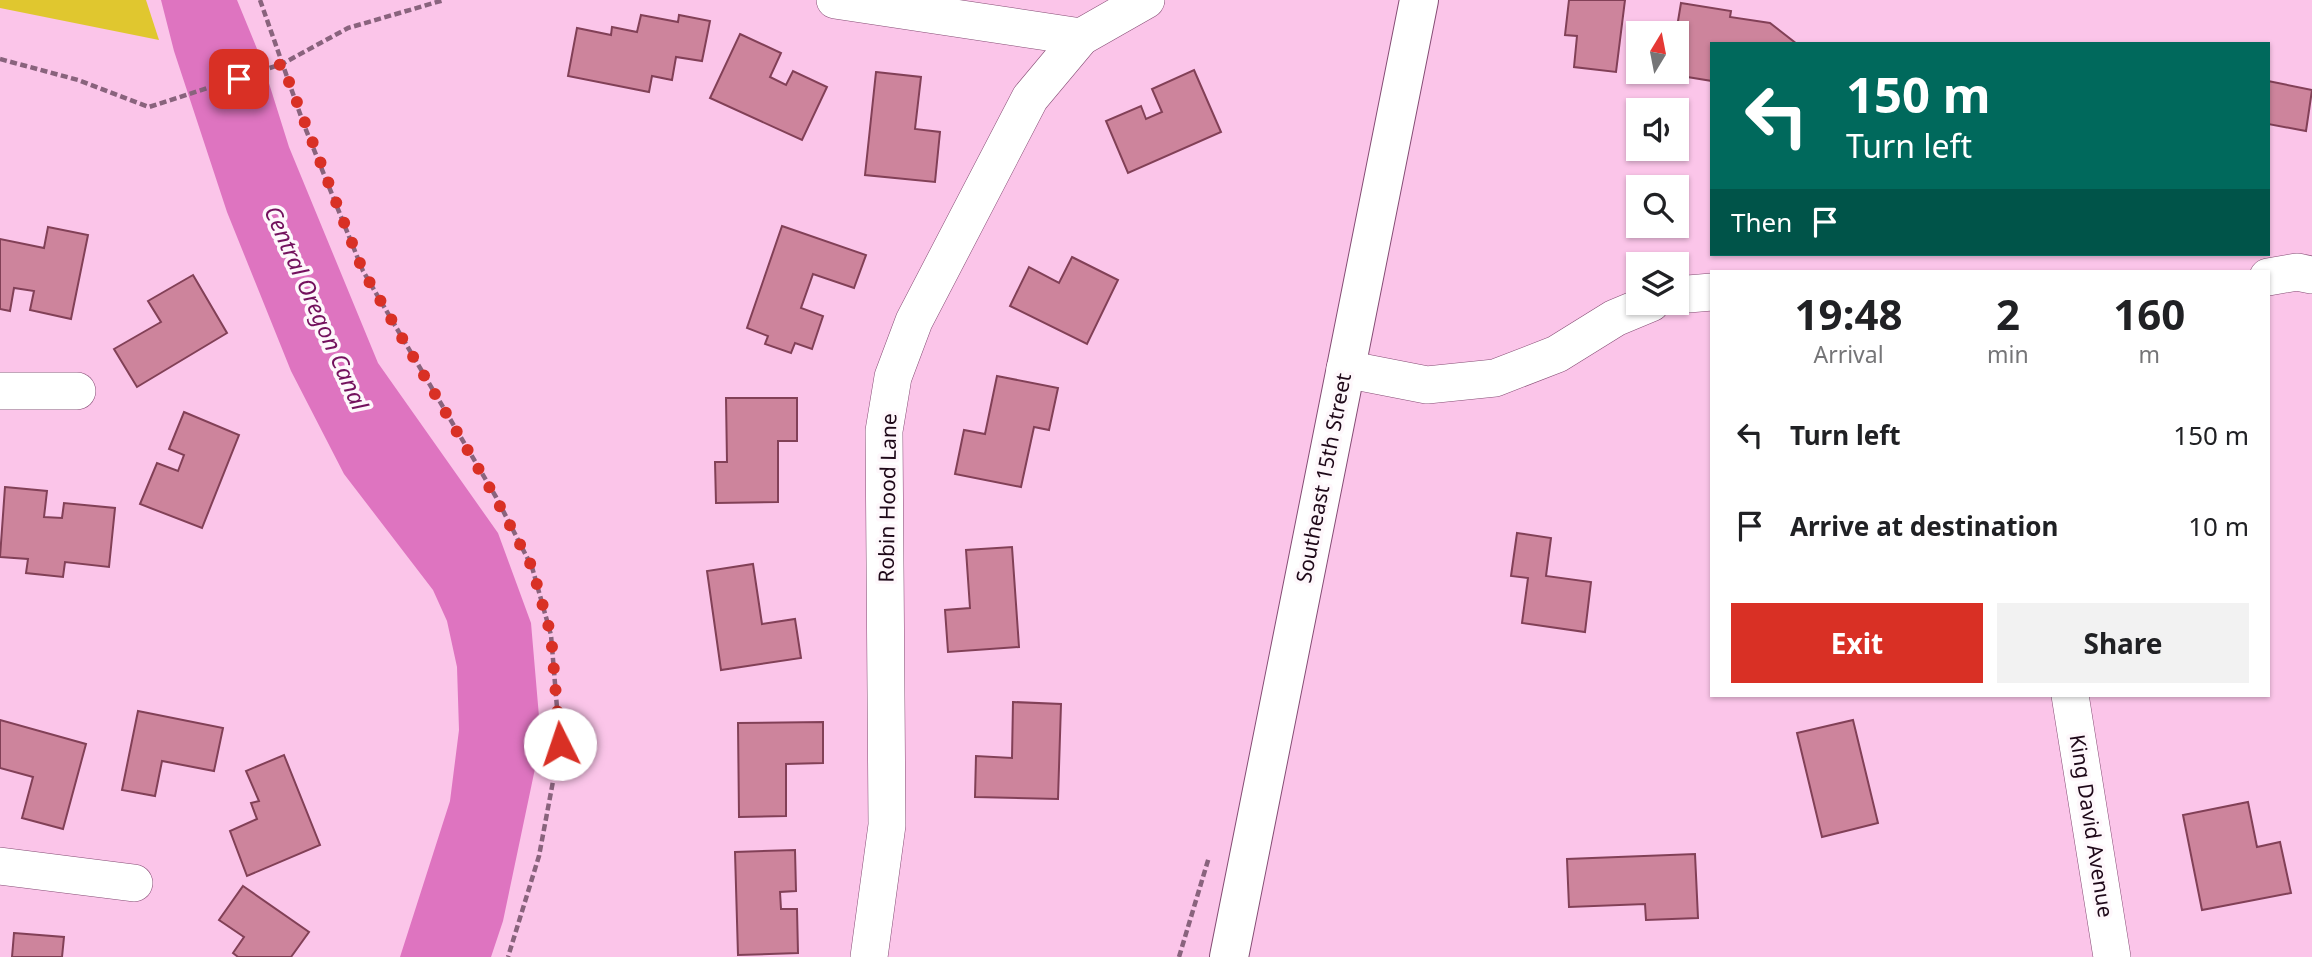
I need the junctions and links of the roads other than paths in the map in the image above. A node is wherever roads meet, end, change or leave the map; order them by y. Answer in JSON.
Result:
{"nodes":[{"id":1,"x":835,"y":0,"type":"edge"},
{"id":2,"x":1146,"y":0,"type":"edge"},
{"id":3,"x":1419,"y":0,"type":"edge"},
{"id":4,"x":1081,"y":37,"type":"junction"},
{"id":5,"x":2312,"y":275,"type":"edge"},
{"id":6,"x":2270,"y":277,"type":"edge"},
{"id":7,"x":1710,"y":292,"type":"edge"},
{"id":8,"x":1689,"y":294,"type":"edge"},
{"id":9,"x":1626,"y":313,"type":"edge"},
{"id":10,"x":1345,"y":369,"type":"junction"},
{"id":11,"x":0,"y":391,"type":"edge"},
{"id":12,"x":77,"y":391,"type":"dead end"},
{"id":13,"x":2070,"y":697,"type":"edge"},
{"id":14,"x":0,"y":866,"type":"edge"},
{"id":15,"x":134,"y":883,"type":"dead end"},
{"id":16,"x":869,"y":957,"type":"edge"},
{"id":17,"x":1229,"y":957,"type":"edge"},
{"id":18,"x":2112,"y":957,"type":"edge"}],
"edges":[{"from":1,"to":4,"type":"street"},
{"from":2,"to":4,"type":"street","name":"Robin Hood Lane"},
{"from":3,"to":10,"type":"main road","name":"Southeast 15th Street"},
{"from":4,"to":16,"type":"street","name":"Robin Hood Lane"},
{"from":5,"to":6,"type":"street"},
{"from":7,"to":8,"type":"street"},
{"from":9,"to":10,"type":"street"},
{"from":10,"to":17,"type":"main road","name":"Southeast 15th Street"},
{"from":11,"to":12,"type":"street"},
{"from":13,"to":18,"type":"street","name":"King David Avenue"},
{"from":14,"to":15,"type":"street"}]}
